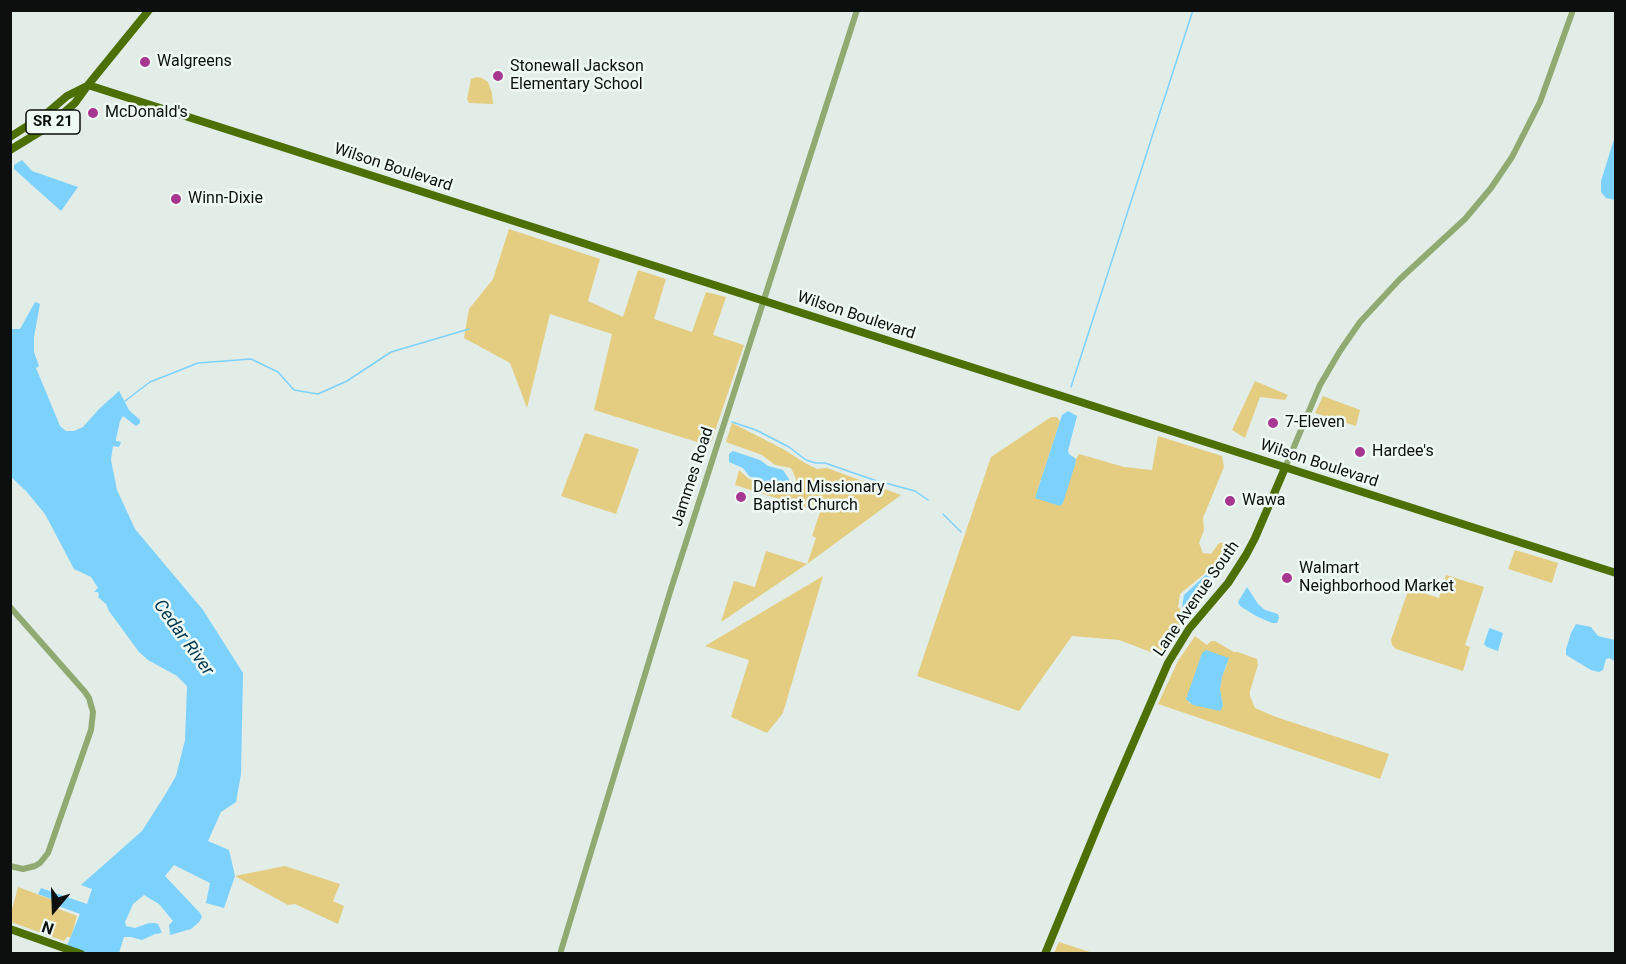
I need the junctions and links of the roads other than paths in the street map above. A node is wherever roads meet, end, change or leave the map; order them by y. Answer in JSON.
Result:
{"nodes":[{"id":1,"x":149,"y":10,"type":"edge"},
{"id":2,"x":857,"y":10,"type":"edge"},
{"id":3,"x":1573,"y":10,"type":"edge"},
{"id":4,"x":88,"y":85,"type":"junction"},
{"id":5,"x":10,"y":137,"type":"edge"},
{"id":6,"x":10,"y":150,"type":"edge"},
{"id":7,"x":765,"y":301,"type":"junction"},
{"id":8,"x":1286,"y":468,"type":"junction"},
{"id":9,"x":1616,"y":573,"type":"edge"},
{"id":10,"x":10,"y":607,"type":"edge"},
{"id":11,"x":10,"y":866,"type":"edge"},
{"id":12,"x":10,"y":929,"type":"edge"},
{"id":13,"x":81,"y":954,"type":"edge"},
{"id":14,"x":560,"y":954,"type":"edge"},
{"id":15,"x":1045,"y":954,"type":"edge"}],
"edges":[{"from":1,"to":4,"type":"main road","number":"SR 21"},
{"from":2,"to":7,"type":"street","name":"Jammes Road"},
{"from":3,"to":8,"type":"street","name":"Lane Avenue South"},
{"from":4,"to":5,"type":"main road","number":"SR 21"},
{"from":4,"to":6,"type":"main road","number":"SR 21"},
{"from":4,"to":7,"type":"main road","name":"Wilson Boulevard"},
{"from":7,"to":8,"type":"main road","name":"Wilson Boulevard"},
{"from":7,"to":14,"type":"street","name":"Jammes Road"},
{"from":8,"to":9,"type":"main road","name":"Wilson Boulevard"},
{"from":8,"to":15,"type":"main road","name":"Lane Avenue South"},
{"from":10,"to":11,"type":"street"},
{"from":12,"to":13,"type":"main road"}]}
